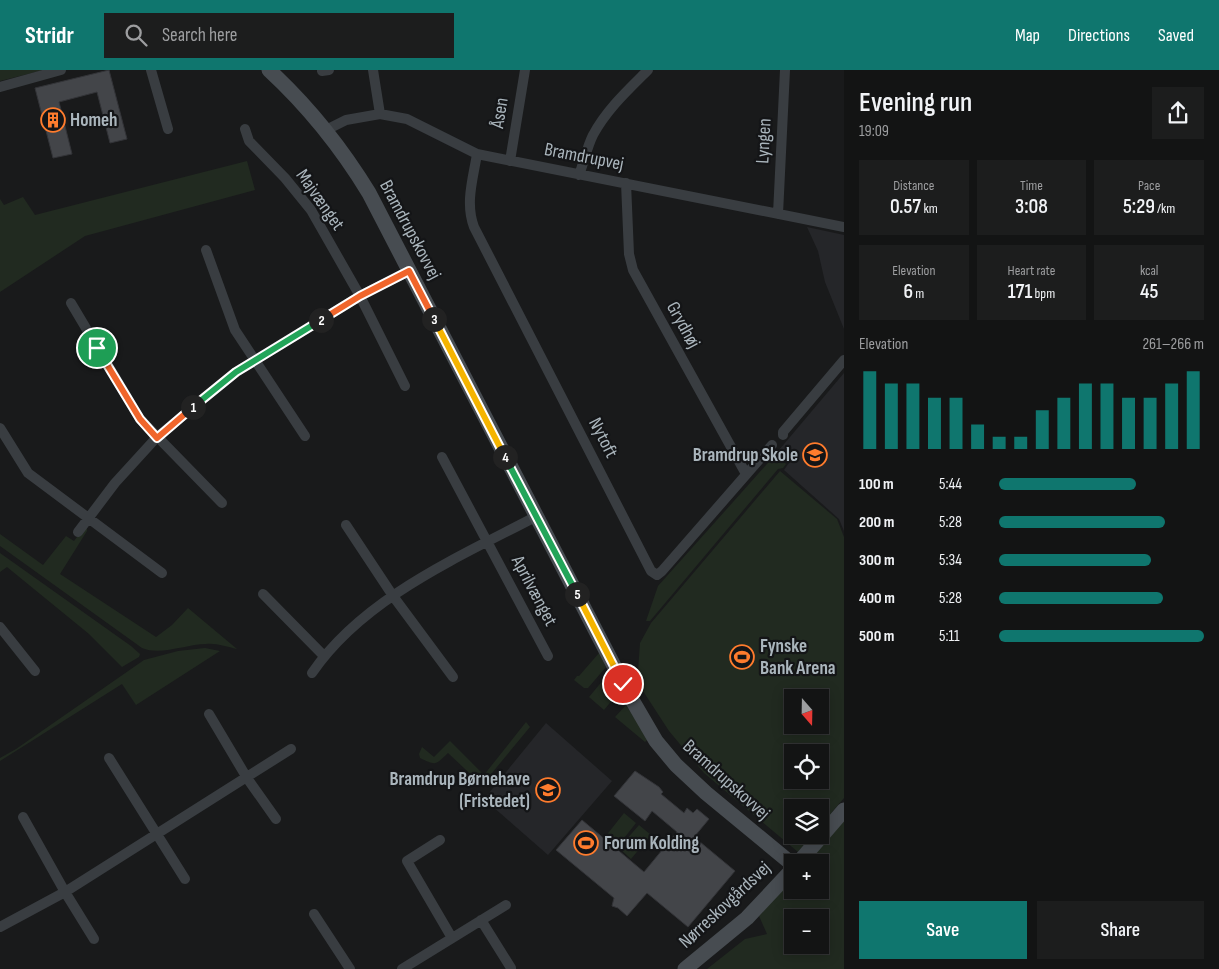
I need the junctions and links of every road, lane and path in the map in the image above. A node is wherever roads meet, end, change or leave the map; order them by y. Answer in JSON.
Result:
{"nodes":[{"id":1,"x":61,"y":70,"type":"edge"},
{"id":2,"x":151,"y":70,"type":"edge"},
{"id":3,"x":270,"y":70,"type":"edge"},
{"id":4,"x":373,"y":70,"type":"edge"},
{"id":5,"x":525,"y":70,"type":"edge"},
{"id":6,"x":648,"y":70,"type":"edge"},
{"id":7,"x":785,"y":70,"type":"edge"},
{"id":8,"x":0,"y":87,"type":"edge"},
{"id":9,"x":380,"y":114,"type":"junction"},
{"id":10,"x":168,"y":129,"type":"dead end"},
{"id":11,"x":245,"y":129,"type":"dead end"},
{"id":12,"x":326,"y":130,"type":"junction"},
{"id":13,"x":477,"y":154,"type":"junction"},
{"id":14,"x":510,"y":161,"type":"junction"},
{"id":15,"x":579,"y":175,"type":"junction"},
{"id":16,"x":626,"y":183,"type":"junction"},
{"id":17,"x":778,"y":214,"type":"junction"},
{"id":18,"x":844,"y":227,"type":"edge"},
{"id":19,"x":206,"y":250,"type":"dead end"},
{"id":20,"x":409,"y":271,"type":"junction"},
{"id":21,"x":360,"y":296,"type":"junction"},
{"id":22,"x":71,"y":303,"type":"dead end"},
{"id":23,"x":255,"y":359,"type":"junction"},
{"id":24,"x":844,"y":360,"type":"edge"},
{"id":25,"x":404,"y":386,"type":"dead end"},
{"id":26,"x":0,"y":428,"type":"edge"},
{"id":27,"x":783,"y":435,"type":"dead end"},
{"id":28,"x":305,"y":436,"type":"dead end"},
{"id":29,"x":157,"y":438,"type":"junction"},
{"id":30,"x":772,"y":445,"type":"dead end"},
{"id":31,"x":442,"y":457,"type":"dead end"},
{"id":32,"x":746,"y":474,"type":"junction"},
{"id":33,"x":222,"y":503,"type":"dead end"},
{"id":34,"x":537,"y":516,"type":"junction"},
{"id":35,"x":89,"y":517,"type":"junction"},
{"id":36,"x":346,"y":525,"type":"dead end"},
{"id":37,"x":78,"y":532,"type":"dead end"},
{"id":38,"x":488,"y":542,"type":"junction"},
{"id":39,"x":162,"y":573,"type":"dead end"},
{"id":40,"x":262,"y":594,"type":"dead end"},
{"id":41,"x":393,"y":596,"type":"junction"},
{"id":42,"x":0,"y":627,"type":"edge"},
{"id":43,"x":324,"y":656,"type":"junction"},
{"id":44,"x":548,"y":656,"type":"dead end"},
{"id":45,"x":35,"y":671,"type":"dead end"},
{"id":46,"x":312,"y":673,"type":"dead end"},
{"id":47,"x":453,"y":677,"type":"dead end"},
{"id":48,"x":209,"y":714,"type":"dead end"},
{"id":49,"x":291,"y":749,"type":"dead end"},
{"id":50,"x":109,"y":758,"type":"dead end"},
{"id":51,"x":247,"y":778,"type":"junction"},
{"id":52,"x":844,"y":810,"type":"edge"},
{"id":53,"x":23,"y":817,"type":"dead end"},
{"id":54,"x":276,"y":819,"type":"dead end"},
{"id":55,"x":158,"y":835,"type":"junction"},
{"id":56,"x":440,"y":840,"type":"dead end"},
{"id":57,"x":806,"y":854,"type":"edge"},
{"id":58,"x":784,"y":857,"type":"edge"},
{"id":59,"x":186,"y":879,"type":"dead end"},
{"id":60,"x":784,"y":879,"type":"edge"},
{"id":61,"x":65,"y":892,"type":"junction"},
{"id":62,"x":506,"y":905,"type":"dead end"},
{"id":63,"x":314,"y":914,"type":"dead end"},
{"id":64,"x":481,"y":920,"type":"junction"},
{"id":65,"x":0,"y":926,"type":"edge"},
{"id":66,"x":452,"y":938,"type":"junction"},
{"id":67,"x":94,"y":939,"type":"dead end"},
{"id":68,"x":511,"y":968,"type":"edge"},
{"id":69,"x":350,"y":969,"type":"edge"},
{"id":70,"x":402,"y":969,"type":"edge"},
{"id":71,"x":685,"y":969,"type":"edge"}],
"edges":[{"from":1,"to":8,"type":"street"},
{"from":2,"to":10,"type":"street"},
{"from":3,"to":12,"type":"street","name":"Bramdrupskovvej"},
{"from":4,"to":9,"type":"street"},
{"from":5,"to":14,"type":"street","name":"Åsen"},
{"from":6,"to":15,"type":"street"},
{"from":7,"to":17,"type":"street","name":"Lyngen"},
{"from":9,"to":12,"type":"street","name":"Bramdrupvej"},
{"from":9,"to":13,"type":"street","name":"Bramdrupvej"},
{"from":11,"to":21,"type":"street","name":"Majvænget"},
{"from":12,"to":20,"type":"street","name":"Bramdrupskovvej"},
{"from":13,"to":14,"type":"street","name":"Bramdrupvej"},
{"from":13,"to":32,"type":"street","name":"Nytoft"},
{"from":14,"to":15,"type":"street","name":"Bramdrupvej"},
{"from":15,"to":16,"type":"street","name":"Bramdrupvej"},
{"from":16,"to":17,"type":"street","name":"Bramdrupvej"},
{"from":16,"to":32,"type":"street","name":"Grydhøj"},
{"from":17,"to":18,"type":"street","name":"Bramdrupvej"},
{"from":19,"to":23,"type":"street"},
{"from":20,"to":21,"type":"street"},
{"from":20,"to":34,"type":"street","name":"Bramdrupskovvej"},
{"from":21,"to":23,"type":"street"},
{"from":21,"to":25,"type":"street","name":"Majvænget"},
{"from":22,"to":29,"type":"street"},
{"from":23,"to":28,"type":"street"},
{"from":23,"to":29,"type":"street"},
{"from":24,"to":27,"type":"street"},
{"from":26,"to":35,"type":"street"},
{"from":29,"to":33,"type":"street"},
{"from":29,"to":35,"type":"street"},
{"from":30,"to":32,"type":"street","name":"Nytoft"},
{"from":31,"to":38,"type":"street","name":"Aprilvænget"},
{"from":34,"to":38,"type":"street","name":"Aprilvænget"},
{"from":34,"to":58,"type":"street","name":"Bramdrupskovvej"},
{"from":35,"to":37,"type":"street"},
{"from":35,"to":39,"type":"street"},
{"from":36,"to":41,"type":"street"},
{"from":38,"to":41,"type":"street","name":"Aprilvænget"},
{"from":38,"to":44,"type":"street","name":"Aprilvænget"},
{"from":40,"to":43,"type":"street"},
{"from":41,"to":43,"type":"street","name":"Aprilvænget"},
{"from":41,"to":47,"type":"street"},
{"from":42,"to":45,"type":"street"},
{"from":43,"to":46,"type":"street","name":"Aprilvænget"},
{"from":48,"to":51,"type":"street"},
{"from":49,"to":51,"type":"street"},
{"from":50,"to":55,"type":"street"},
{"from":51,"to":54,"type":"street"},
{"from":51,"to":55,"type":"street"},
{"from":52,"to":57,"type":"street","name":"Nørreskovgårdsvej"},
{"from":53,"to":61,"type":"street"},
{"from":55,"to":59,"type":"street"},
{"from":55,"to":61,"type":"street"},
{"from":56,"to":66,"type":"street"},
{"from":60,"to":71,"type":"street","name":"Nørreskovgårdsvej"},
{"from":61,"to":65,"type":"street"},
{"from":61,"to":67,"type":"street"},
{"from":62,"to":64,"type":"street"},
{"from":63,"to":69,"type":"street"},
{"from":64,"to":66,"type":"street"},
{"from":64,"to":68,"type":"street"},
{"from":66,"to":70,"type":"street"}]}
